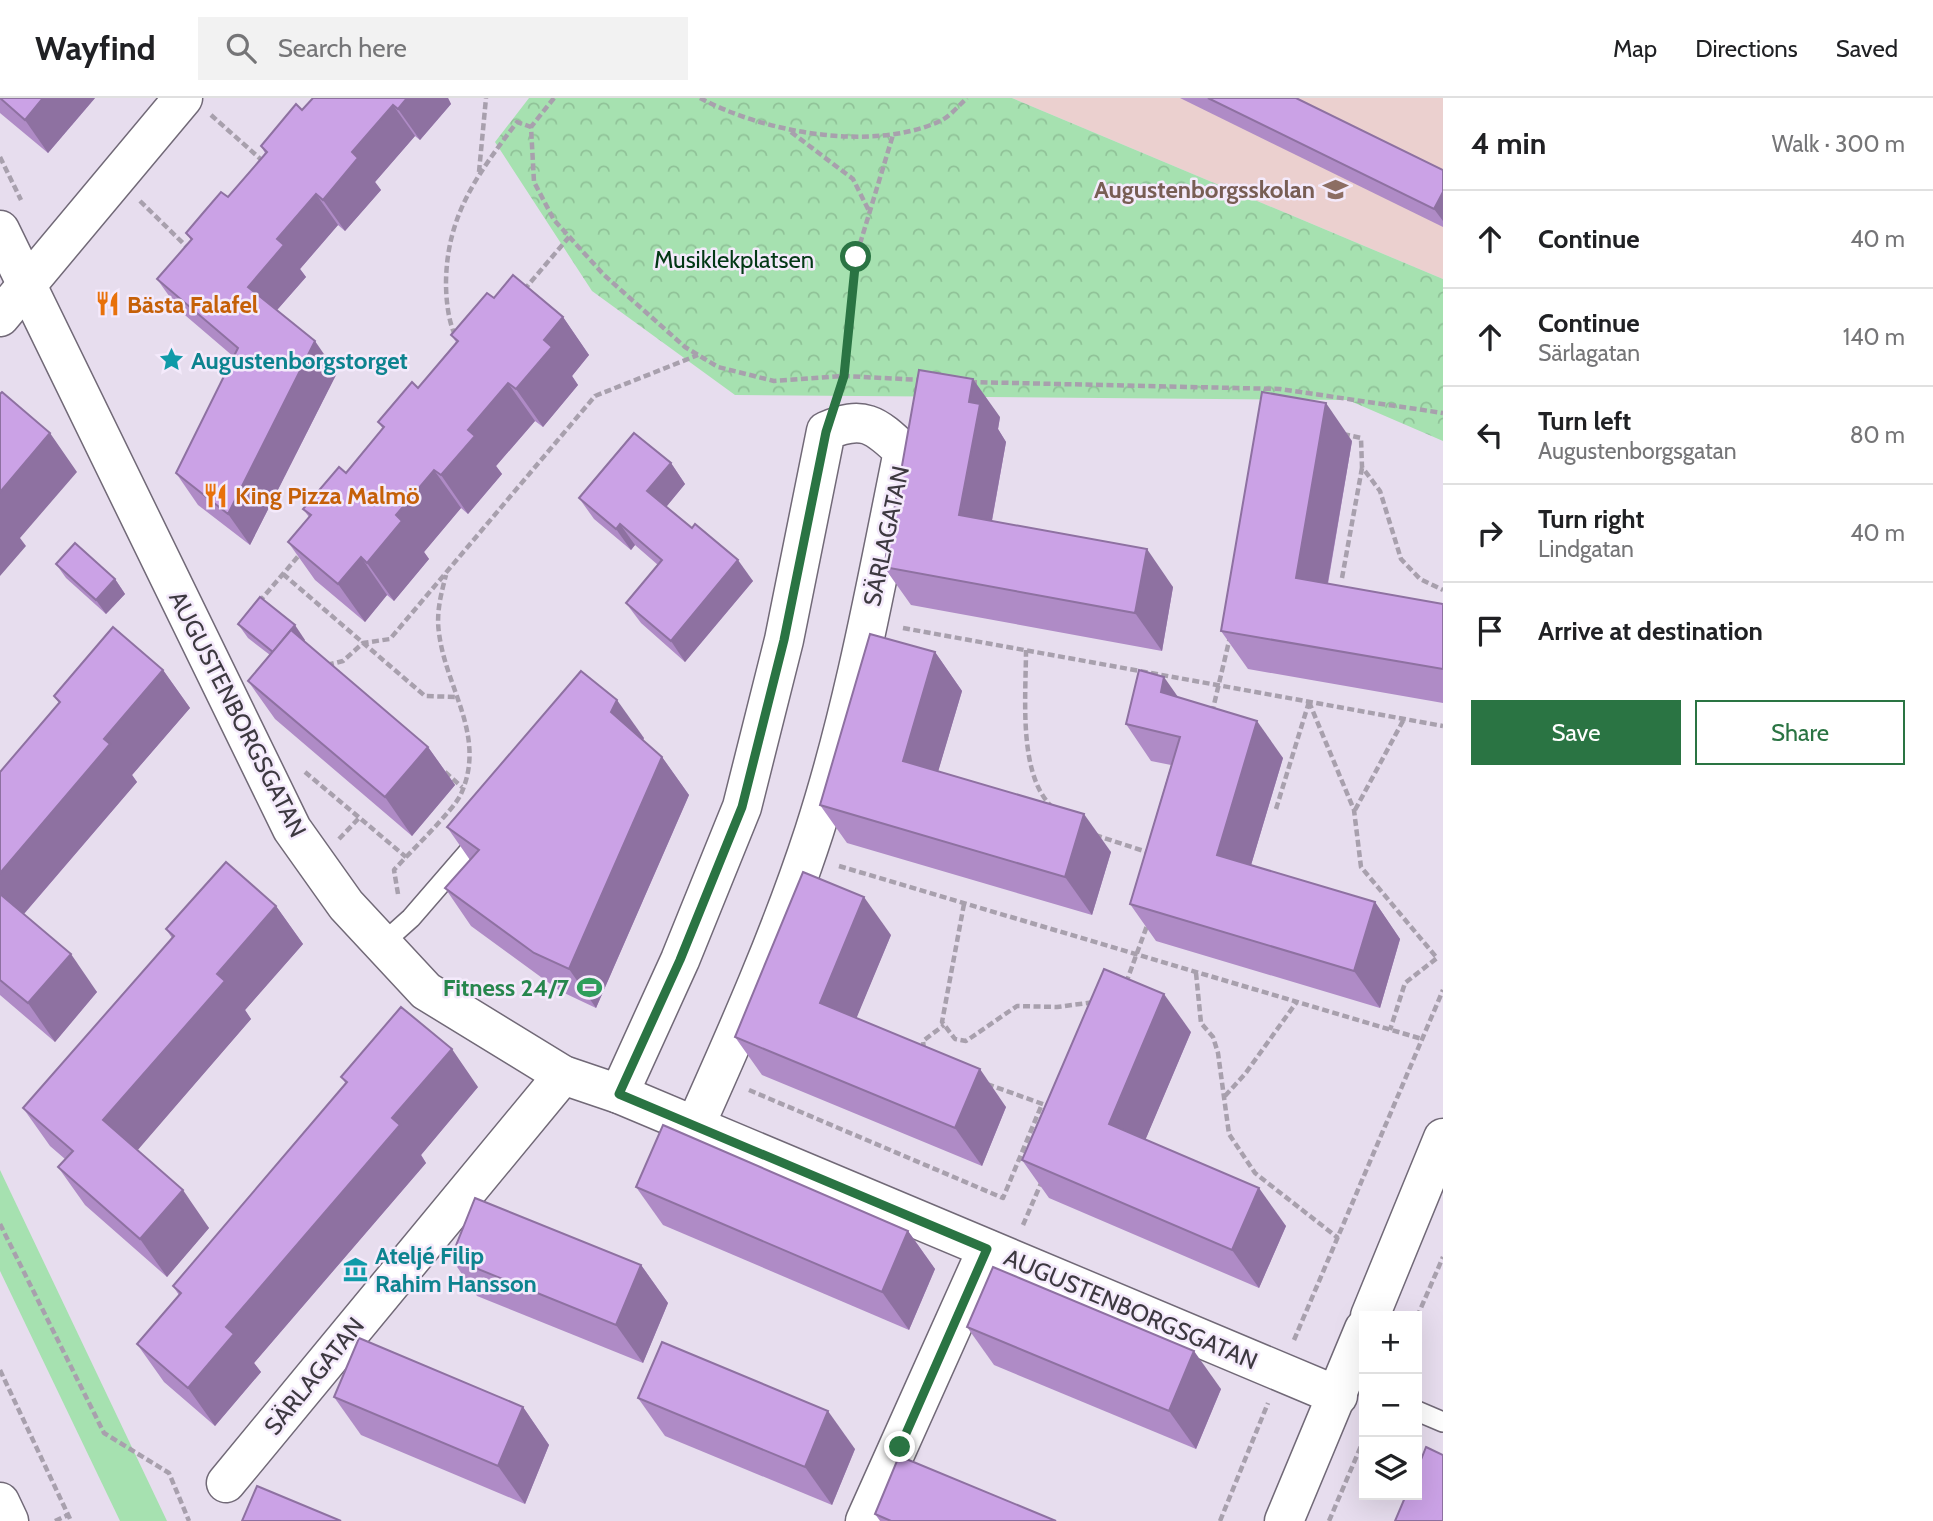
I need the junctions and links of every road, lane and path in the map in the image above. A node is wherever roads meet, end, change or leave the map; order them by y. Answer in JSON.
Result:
{"nodes":[{"id":1,"x":486,"y":98,"type":"edge"},
{"id":2,"x":554,"y":98,"type":"edge"},
{"id":3,"x":700,"y":98,"type":"edge"},
{"id":4,"x":967,"y":98,"type":"edge"},
{"id":5,"x":192,"y":102,"type":"edge"},
{"id":6,"x":531,"y":127,"type":"junction"},
{"id":7,"x":790,"y":131,"type":"junction"},
{"id":8,"x":893,"y":135,"type":"junction"},
{"id":9,"x":274,"y":154,"type":"edge"},
{"id":10,"x":0,"y":157,"type":"edge"},
{"id":11,"x":266,"y":163,"type":"junction"},
{"id":12,"x":257,"y":173,"type":"edge"},
{"id":13,"x":478,"y":173,"type":"junction"},
{"id":14,"x":116,"y":178,"type":"junction"},
{"id":15,"x":870,"y":212,"type":"junction"},
{"id":16,"x":12,"y":219,"type":"edge"},
{"id":17,"x":569,"y":237,"type":"junction"},
{"id":18,"x":198,"y":240,"type":"edge"},
{"id":19,"x":190,"y":250,"type":"junction"},
{"id":20,"x":182,"y":258,"type":"edge"},
{"id":21,"x":26,"y":286,"type":"junction"},
{"id":22,"x":518,"y":298,"type":"edge"},
{"id":23,"x":0,"y":317,"type":"edge"},
{"id":24,"x":457,"y":339,"type":"edge"},
{"id":25,"x":699,"y":355,"type":"junction"},
{"id":26,"x":844,"y":376,"type":"junction"},
{"id":27,"x":937,"y":380,"type":"edge"},
{"id":28,"x":963,"y":382,"type":"edge"},
{"id":29,"x":1280,"y":388,"type":"junction"},
{"id":30,"x":1278,"y":399,"type":"edge"},
{"id":31,"x":1443,"y":413,"type":"edge"},
{"id":32,"x":826,"y":432,"type":"junction"},
{"id":33,"x":1336,"y":433,"type":"dead end"},
{"id":34,"x":1362,"y":467,"type":"junction"},
{"id":35,"x":309,"y":544,"type":"edge"},
{"id":36,"x":446,"y":571,"type":"junction"},
{"id":37,"x":283,"y":575,"type":"junction"},
{"id":38,"x":1342,"y":578,"type":"dead end"},
{"id":39,"x":1443,"y":590,"type":"edge"},
{"id":40,"x":250,"y":613,"type":"edge"},
{"id":41,"x":868,"y":622,"type":"junction"},
{"id":42,"x":1231,"y":632,"type":"edge"},
{"id":43,"x":363,"y":643,"type":"junction"},
{"id":44,"x":1026,"y":650,"type":"junction"},
{"id":45,"x":318,"y":667,"type":"edge"},
{"id":46,"x":1220,"y":685,"type":"junction"},
{"id":47,"x":457,"y":697,"type":"junction"},
{"id":48,"x":1309,"y":702,"type":"junction"},
{"id":49,"x":1404,"y":719,"type":"junction"},
{"id":50,"x":1208,"y":726,"type":"edge"},
{"id":51,"x":1443,"y":726,"type":"edge"},
{"id":52,"x":295,"y":764,"type":"edge"},
{"id":53,"x":442,"y":770,"type":"dead end"},
{"id":54,"x":463,"y":787,"type":"junction"},
{"id":55,"x":1276,"y":809,"type":"dead end"},
{"id":56,"x":1354,"y":810,"type":"junction"},
{"id":57,"x":1057,"y":812,"type":"edge"},
{"id":58,"x":359,"y":818,"type":"junction"},
{"id":59,"x":1085,"y":832,"type":"edge"},
{"id":60,"x":334,"y":845,"type":"dead end"},
{"id":61,"x":469,"y":851,"type":"edge"},
{"id":62,"x":1156,"y":855,"type":"edge"},
{"id":63,"x":805,"y":856,"type":"junction"},
{"id":64,"x":406,"y":857,"type":"junction"},
{"id":65,"x":964,"y":904,"type":"junction"},
{"id":66,"x":1149,"y":920,"type":"edge"},
{"id":67,"x":393,"y":935,"type":"junction"},
{"id":68,"x":1138,"y":957,"type":"junction"},
{"id":69,"x":1196,"y":974,"type":"junction"},
{"id":70,"x":1443,"y":990,"type":"edge"},
{"id":71,"x":1122,"y":994,"type":"edge"},
{"id":72,"x":1296,"y":1002,"type":"junction"},
{"id":73,"x":1103,"y":1003,"type":"edge"},
{"id":74,"x":944,"y":1025,"type":"junction"},
{"id":75,"x":1390,"y":1030,"type":"junction"},
{"id":76,"x":1422,"y":1039,"type":"junction"},
{"id":77,"x":924,"y":1062,"type":"edge"},
{"id":78,"x":562,"y":1075,"type":"junction"},
{"id":79,"x":717,"y":1077,"type":"junction"},
{"id":80,"x":977,"y":1080,"type":"edge"},
{"id":81,"x":619,"y":1094,"type":"junction"},
{"id":82,"x":1224,"y":1096,"type":"junction"},
{"id":83,"x":1042,"y":1104,"type":"junction"},
{"id":84,"x":1061,"y":1111,"type":"edge"},
{"id":85,"x":695,"y":1126,"type":"junction"},
{"id":86,"x":1443,"y":1138,"type":"edge"},
{"id":87,"x":1045,"y":1174,"type":"edge"},
{"id":88,"x":0,"y":1224,"type":"edge"},
{"id":89,"x":1338,"y":1238,"type":"junction"},
{"id":90,"x":998,"y":1253,"type":"junction"},
{"id":91,"x":1443,"y":1257,"type":"edge"},
{"id":92,"x":1372,"y":1311,"type":"edge"},
{"id":93,"x":1420,"y":1311,"type":"edge"},
{"id":94,"x":1359,"y":1348,"type":"edge"},
{"id":95,"x":0,"y":1370,"type":"edge"},
{"id":96,"x":1281,"y":1372,"type":"junction"},
{"id":97,"x":1348,"y":1389,"type":"edge"},
{"id":98,"x":1422,"y":1414,"type":"edge"},
{"id":99,"x":1443,"y":1422,"type":"edge"},
{"id":100,"x":1359,"y":1450,"type":"edge"},
{"id":101,"x":226,"y":1483,"type":"dead end"},
{"id":102,"x":0,"y":1502,"type":"edge"},
{"id":103,"x":68,"y":1515,"type":"junction"},
{"id":104,"x":9,"y":1521,"type":"edge"},
{"id":105,"x":55,"y":1521,"type":"edge"},
{"id":106,"x":71,"y":1521,"type":"edge"},
{"id":107,"x":189,"y":1521,"type":"edge"},
{"id":108,"x":865,"y":1521,"type":"edge"},
{"id":109,"x":1220,"y":1521,"type":"edge"},
{"id":110,"x":1283,"y":1521,"type":"edge"},
{"id":111,"x":1329,"y":1521,"type":"edge"}],
"edges":[{"from":1,"to":13,"type":"path"},
{"from":2,"to":6,"type":"path"},
{"from":3,"to":7,"type":"path"},
{"from":4,"to":8,"type":"path"},
{"from":5,"to":11,"type":"path"},
{"from":5,"to":14,"type":"street"},
{"from":6,"to":13,"type":"path"},
{"from":6,"to":17,"type":"path"},
{"from":7,"to":8,"type":"path"},
{"from":7,"to":15,"type":"path"},
{"from":8,"to":15,"type":"path"},
{"from":9,"to":11,"type":"path"},
{"from":10,"to":16,"type":"path"},
{"from":11,"to":12,"type":"path"},
{"from":13,"to":24,"type":"path"},
{"from":14,"to":19,"type":"path"},
{"from":14,"to":21,"type":"street"},
{"from":15,"to":26,"type":"path"},
{"from":16,"to":21,"type":"street","name":"AUGUSTENBORGSGATAN"},
{"from":17,"to":22,"type":"path"},
{"from":17,"to":25,"type":"path"},
{"from":18,"to":19,"type":"path"},
{"from":19,"to":20,"type":"path"},
{"from":21,"to":23,"type":"street"},
{"from":21,"to":67,"type":"street","name":"AUGUSTENBORGSGATAN"},
{"from":25,"to":26,"type":"path"},
{"from":25,"to":36,"type":"path"},
{"from":26,"to":27,"type":"path"},
{"from":26,"to":32,"type":"path"},
{"from":28,"to":29,"type":"path"},
{"from":29,"to":30,"type":"path"},
{"from":29,"to":31,"type":"path"},
{"from":32,"to":41,"type":"street","name":"SÄRLAGATAN"},
{"from":32,"to":81,"type":"street"},
{"from":33,"to":34,"type":"path"},
{"from":34,"to":38,"type":"path"},
{"from":34,"to":39,"type":"path"},
{"from":35,"to":37,"type":"path"},
{"from":36,"to":43,"type":"path"},
{"from":36,"to":47,"type":"path"},
{"from":37,"to":40,"type":"path"},
{"from":37,"to":43,"type":"path"},
{"from":41,"to":44,"type":"path"},
{"from":41,"to":63,"type":"street","name":"SÄRLAGATAN"},
{"from":42,"to":46,"type":"path"},
{"from":43,"to":45,"type":"path"},
{"from":43,"to":47,"type":"path"},
{"from":44,"to":46,"type":"path"},
{"from":44,"to":57,"type":"path"},
{"from":46,"to":48,"type":"path"},
{"from":46,"to":50,"type":"path"},
{"from":47,"to":54,"type":"path"},
{"from":48,"to":49,"type":"path"},
{"from":48,"to":55,"type":"path"},
{"from":48,"to":56,"type":"path"},
{"from":49,"to":51,"type":"path"},
{"from":49,"to":56,"type":"path"},
{"from":52,"to":58,"type":"path"},
{"from":53,"to":54,"type":"path"},
{"from":54,"to":64,"type":"path"},
{"from":56,"to":75,"type":"path"},
{"from":58,"to":60,"type":"path"},
{"from":58,"to":64,"type":"path"},
{"from":59,"to":62,"type":"path"},
{"from":61,"to":67,"type":"lane"},
{"from":63,"to":65,"type":"path"},
{"from":63,"to":79,"type":"street","name":"SÄRLAGATAN"},
{"from":64,"to":67,"type":"path"},
{"from":65,"to":68,"type":"path"},
{"from":65,"to":74,"type":"path"},
{"from":66,"to":68,"type":"path"},
{"from":67,"to":78,"type":"street","name":"AUGUSTENBORGSGATAN"},
{"from":68,"to":69,"type":"path"},
{"from":68,"to":71,"type":"path"},
{"from":69,"to":72,"type":"path"},
{"from":69,"to":82,"type":"path"},
{"from":70,"to":76,"type":"path"},
{"from":72,"to":75,"type":"path"},
{"from":72,"to":82,"type":"path"},
{"from":73,"to":74,"type":"path"},
{"from":74,"to":77,"type":"path"},
{"from":75,"to":76,"type":"path"},
{"from":76,"to":89,"type":"path"},
{"from":78,"to":81,"type":"street","name":"AUGUSTENBORGSGATAN"},
{"from":78,"to":101,"type":"street","name":"SÄRLAGATAN"},
{"from":79,"to":83,"type":"path"},
{"from":79,"to":85,"type":"street","name":"SÄRLAGATAN"},
{"from":80,"to":83,"type":"path"},
{"from":81,"to":85,"type":"street","name":"AUGUSTENBORGSGATAN"},
{"from":82,"to":89,"type":"path"},
{"from":83,"to":84,"type":"path"},
{"from":85,"to":90,"type":"street","name":"AUGUSTENBORGSGATAN"},
{"from":86,"to":92,"type":"street"},
{"from":87,"to":90,"type":"path"},
{"from":88,"to":107,"type":"path"},
{"from":89,"to":96,"type":"path"},
{"from":90,"to":96,"type":"street","name":"AUGUSTENBORGSGATAN"},
{"from":90,"to":108,"type":"street"},
{"from":91,"to":93,"type":"path"},
{"from":94,"to":97,"type":"street"},
{"from":95,"to":103,"type":"path"},
{"from":96,"to":97,"type":"street","name":"AUGUSTENBORGSGATAN"},
{"from":96,"to":109,"type":"path"},
{"from":97,"to":110,"type":"street"},
{"from":98,"to":99,"type":"lane"},
{"from":100,"to":111,"type":"path"},
{"from":102,"to":104,"type":"street"},
{"from":103,"to":105,"type":"path"},
{"from":103,"to":106,"type":"path"}]}
